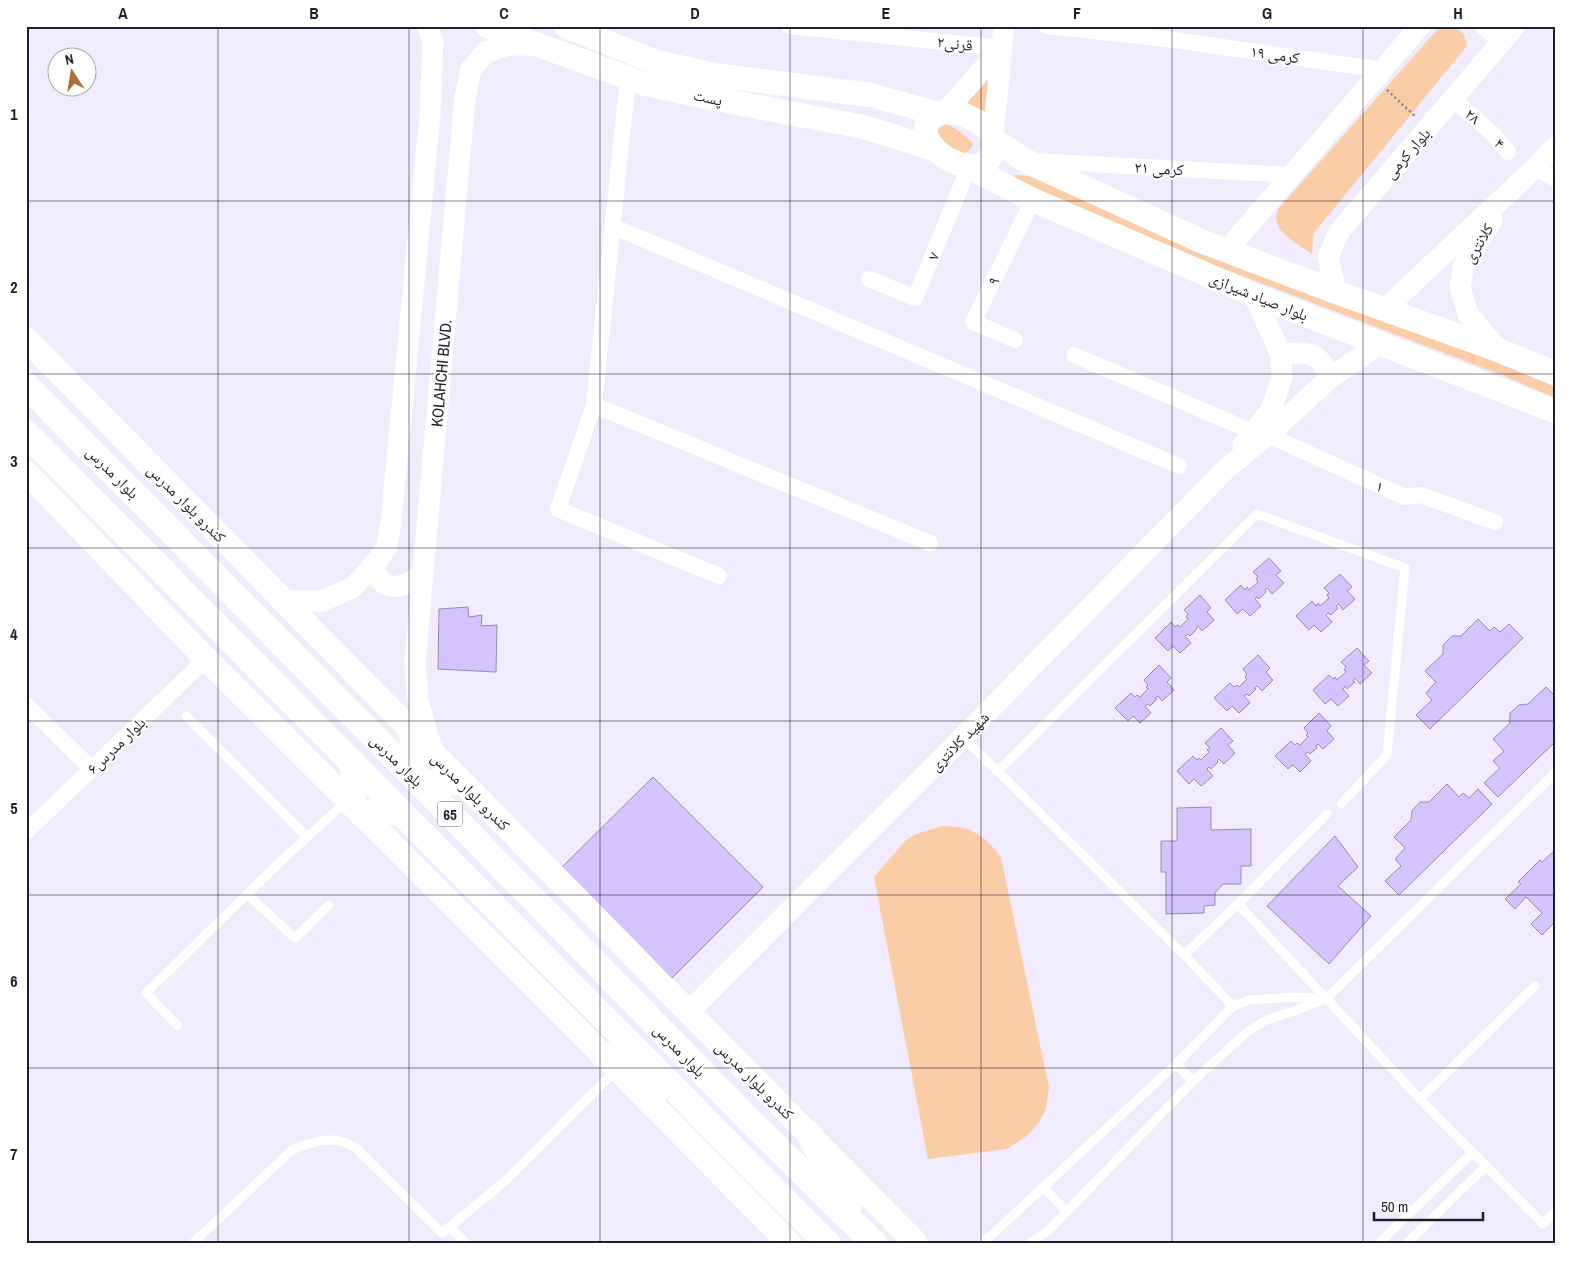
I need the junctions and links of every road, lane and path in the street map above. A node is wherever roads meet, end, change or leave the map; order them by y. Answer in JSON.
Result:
{"nodes":[{"id":1,"x":428,"y":26,"type":"edge"},
{"id":2,"x":487,"y":26,"type":"edge"},
{"id":3,"x":566,"y":26,"type":"edge"},
{"id":4,"x":789,"y":26,"type":"edge"},
{"id":5,"x":1004,"y":26,"type":"edge"},
{"id":6,"x":1046,"y":26,"type":"edge"},
{"id":7,"x":1420,"y":26,"type":"edge"},
{"id":8,"x":1486,"y":26,"type":"edge"},
{"id":9,"x":1168,"y":33,"type":"edge"},
{"id":10,"x":1509,"y":33,"type":"edge"},
{"id":11,"x":539,"y":45,"type":"junction"},
{"id":12,"x":1002,"y":48,"type":"junction"},
{"id":13,"x":1379,"y":74,"type":"junction"},
{"id":14,"x":628,"y":78,"type":"junction"},
{"id":15,"x":871,"y":95,"type":"junction"},
{"id":16,"x":1453,"y":99,"type":"junction"},
{"id":17,"x":431,"y":101,"type":"junction"},
{"id":18,"x":464,"y":106,"type":"junction"},
{"id":19,"x":942,"y":113,"type":"junction"},
{"id":20,"x":864,"y":127,"type":"junction"},
{"id":21,"x":1428,"y":128,"type":"junction"},
{"id":22,"x":1492,"y":134,"type":"joint"},
{"id":23,"x":993,"y":137,"type":"junction"},
{"id":24,"x":1555,"y":146,"type":"edge"},
{"id":25,"x":934,"y":149,"type":"junction"},
{"id":26,"x":1508,"y":152,"type":"dead end"},
{"id":27,"x":1026,"y":161,"type":"junction"},
{"id":28,"x":969,"y":167,"type":"junction"},
{"id":29,"x":1535,"y":168,"type":"junction"},
{"id":30,"x":1291,"y":175,"type":"junction"},
{"id":31,"x":1555,"y":179,"type":"edge"},
{"id":32,"x":1012,"y":189,"type":"junction"},
{"id":33,"x":1513,"y":189,"type":"junction"},
{"id":34,"x":1033,"y":200,"type":"junction"},
{"id":35,"x":612,"y":226,"type":"junction"},
{"id":36,"x":1226,"y":251,"type":"junction"},
{"id":37,"x":868,"y":279,"type":"dead end"},
{"id":38,"x":1336,"y":292,"type":"junction"},
{"id":39,"x":1254,"y":295,"type":"junction"},
{"id":40,"x":1384,"y":309,"type":"junction"},
{"id":41,"x":26,"y":339,"type":"edge"},
{"id":42,"x":1015,"y":340,"type":"dead end"},
{"id":43,"x":1381,"y":343,"type":"junction"},
{"id":44,"x":1498,"y":350,"type":"junction"},
{"id":45,"x":1074,"y":355,"type":"dead end"},
{"id":46,"x":1281,"y":355,"type":"junction"},
{"id":47,"x":1555,"y":373,"type":"edge"},
{"id":48,"x":1330,"y":378,"type":"junction"},
{"id":49,"x":26,"y":385,"type":"edge"},
{"id":50,"x":594,"y":405,"type":"junction"},
{"id":51,"x":1555,"y":411,"type":"edge"},
{"id":52,"x":26,"y":433,"type":"edge"},
{"id":53,"x":1261,"y":433,"type":"junction"},
{"id":54,"x":1179,"y":466,"type":"dead end"},
{"id":55,"x":26,"y":472,"type":"edge"},
{"id":56,"x":1495,"y":522,"type":"dead end"},
{"id":57,"x":930,"y":543,"type":"dead end"},
{"id":58,"x":202,"y":563,"type":"junction"},
{"id":59,"x":374,"y":564,"type":"junction"},
{"id":60,"x":424,"y":572,"type":"junction"},
{"id":61,"x":719,"y":576,"type":"dead end"},
{"id":62,"x":179,"y":588,"type":"junction"},
{"id":63,"x":284,"y":601,"type":"junction"},
{"id":64,"x":206,"y":658,"type":"junction"},
{"id":65,"x":26,"y":705,"type":"edge"},
{"id":66,"x":186,"y":716,"type":"dead end"},
{"id":67,"x":412,"y":732,"type":"junction"},
{"id":68,"x":963,"y":737,"type":"junction"},
{"id":69,"x":433,"y":753,"type":"junction"},
{"id":70,"x":354,"y":764,"type":"junction"},
{"id":71,"x":92,"y":769,"type":"junction"},
{"id":72,"x":998,"y":771,"type":"junction"},
{"id":73,"x":1555,"y":773,"type":"edge"},
{"id":74,"x":418,"y":782,"type":"junction"},
{"id":75,"x":461,"y":782,"type":"junction"},
{"id":76,"x":1341,"y":804,"type":"dead end"},
{"id":77,"x":354,"y":806,"type":"junction"},
{"id":78,"x":401,"y":812,"type":"junction"},
{"id":79,"x":1327,"y":814,"type":"dead end"},
{"id":80,"x":26,"y":832,"type":"edge"},
{"id":81,"x":307,"y":838,"type":"junction"},
{"id":82,"x":247,"y":894,"type":"junction"},
{"id":83,"x":1238,"y":904,"type":"junction"},
{"id":84,"x":329,"y":905,"type":"dead end"},
{"id":85,"x":1184,"y":956,"type":"junction"},
{"id":86,"x":1535,"y":986,"type":"dead end"},
{"id":87,"x":1327,"y":998,"type":"junction"},
{"id":88,"x":1233,"y":1006,"type":"junction"},
{"id":89,"x":688,"y":1013,"type":"junction"},
{"id":90,"x":177,"y":1025,"type":"dead end"},
{"id":91,"x":610,"y":1062,"type":"junction"},
{"id":92,"x":648,"y":1062,"type":"junction"},
{"id":93,"x":1176,"y":1064,"type":"junction"},
{"id":94,"x":1193,"y":1081,"type":"junction"},
{"id":95,"x":1420,"y":1099,"type":"junction"},
{"id":96,"x":653,"y":1105,"type":"junction"},
{"id":97,"x":808,"y":1134,"type":"junction"},
{"id":98,"x":1472,"y":1153,"type":"junction"},
{"id":99,"x":1486,"y":1166,"type":"junction"},
{"id":100,"x":1043,"y":1187,"type":"junction"},
{"id":101,"x":1066,"y":1212,"type":"junction"},
{"id":102,"x":1555,"y":1212,"type":"edge"},
{"id":103,"x":450,"y":1227,"type":"junction"},
{"id":104,"x":868,"y":1237,"type":"edge"},
{"id":105,"x":193,"y":1243,"type":"edge"},
{"id":106,"x":466,"y":1243,"type":"edge"},
{"id":107,"x":789,"y":1243,"type":"edge"},
{"id":108,"x":827,"y":1243,"type":"edge"},
{"id":109,"x":916,"y":1243,"type":"edge"},
{"id":110,"x":983,"y":1243,"type":"edge"},
{"id":111,"x":1030,"y":1243,"type":"edge"},
{"id":112,"x":1379,"y":1243,"type":"edge"},
{"id":113,"x":1407,"y":1243,"type":"edge"}],
"edges":[{"from":1,"to":17,"type":"street"},
{"from":2,"to":11,"type":"main road","name":"پست"},
{"from":3,"to":15,"type":"main road","name":"پست"},
{"from":4,"to":12,"type":"street","name":"قرنی۲"},
{"from":5,"to":12,"type":"street"},
{"from":6,"to":9,"type":"street","name":"کرمی ۱۹"},
{"from":7,"to":13,"type":"street"},
{"from":8,"to":10,"type":"street"},
{"from":9,"to":13,"type":"street","name":"کرمی ۱۹"},
{"from":10,"to":16,"type":"street","name":"بلوار کرمی"},
{"from":11,"to":14,"type":"main road","name":"پست"},
{"from":11,"to":18,"type":"street","name":"KOLAHCHI BLVD."},
{"from":12,"to":19,"type":"street"},
{"from":12,"to":23,"type":"street"},
{"from":13,"to":21,"type":"path"},
{"from":13,"to":30,"type":"street"},
{"from":14,"to":20,"type":"main road","name":"پست"},
{"from":14,"to":35,"type":"street"},
{"from":15,"to":19,"type":"main road","name":"پست"},
{"from":15,"to":20,"type":"main road"},
{"from":16,"to":21,"type":"street","name":"بلوار کرمی"},
{"from":16,"to":22,"type":"street","name":"۲۸"},
{"from":17,"to":18,"type":"street"},
{"from":17,"to":59,"type":"street"},
{"from":18,"to":60,"type":"street","name":"KOLAHCHI BLVD."},
{"from":19,"to":23,"type":"main road"},
{"from":19,"to":25,"type":"main road"},
{"from":20,"to":25,"type":"main road","name":"پست"},
{"from":21,"to":38,"type":"street","name":"بلوار کرمی"},
{"from":22,"to":26,"type":"street","name":"۴"},
{"from":23,"to":27,"type":"main road","name":"بلوار صیاد شیرازی"},
{"from":23,"to":28,"type":"main road"},
{"from":24,"to":29,"type":"street","name":"کلانتری"},
{"from":25,"to":28,"type":"main road"},
{"from":27,"to":30,"type":"street","name":"کرمی ۲۱"},
{"from":27,"to":32,"type":"main road"},
{"from":27,"to":36,"type":"main road","name":"بلوار صیاد شیرازی"},
{"from":28,"to":32,"type":"main road","name":"بلوار صیاد شیرازی"},
{"from":28,"to":37,"type":"street","name":"۷"},
{"from":29,"to":31,"type":"street"},
{"from":29,"to":33,"type":"street","name":"کلانتری"},
{"from":30,"to":36,"type":"street"},
{"from":32,"to":34,"type":"main road","name":"بلوار صیاد شیرازی"},
{"from":33,"to":40,"type":"street","name":"کلانتری"},
{"from":33,"to":44,"type":"street","name":"کلانتری"},
{"from":34,"to":39,"type":"main road","name":"بلوار صیاد شیرازی"},
{"from":34,"to":42,"type":"street","name":"۹"},
{"from":35,"to":50,"type":"street"},
{"from":35,"to":54,"type":"street"},
{"from":36,"to":38,"type":"main road","name":"بلوار صیاد شیرازی"},
{"from":38,"to":40,"type":"main road","name":"بلوار صیاد شیرازی"},
{"from":39,"to":43,"type":"main road","name":"بلوار صیاد شیرازی"},
{"from":39,"to":46,"type":"street"},
{"from":40,"to":44,"type":"main road","name":"بلوار صیاد شیرازی"},
{"from":41,"to":63,"type":"main road","name":"کندرو بلوار مدرس"},
{"from":43,"to":48,"type":"street"},
{"from":43,"to":51,"type":"main road","name":"بلوار صیاد شیرازی"},
{"from":44,"to":47,"type":"main road","name":"بلوار صیاد شیرازی"},
{"from":45,"to":53,"type":"street","name":"۱"},
{"from":46,"to":48,"type":"street"},
{"from":46,"to":53,"type":"street"},
{"from":48,"to":53,"type":"street"},
{"from":49,"to":58,"type":"main road","name":"بلوار مدرس","number":"65"},
{"from":50,"to":57,"type":"street"},
{"from":50,"to":61,"type":"street"},
{"from":52,"to":62,"type":"main road","name":"بلوار مدرس","number":"65"},
{"from":53,"to":56,"type":"street","name":"۱"},
{"from":53,"to":68,"type":"street","name":"شهید کلانتری"},
{"from":55,"to":64,"type":"main road"},
{"from":58,"to":62,"type":"main road"},
{"from":58,"to":74,"type":"main road","name":"بلوار مدرس","number":"65"},
{"from":59,"to":60,"type":"street"},
{"from":59,"to":63,"type":"street"},
{"from":60,"to":69,"type":"street","name":"KOLAHCHI BLVD."},
{"from":62,"to":70,"type":"main road","name":"بلوار مدرس","number":"65"},
{"from":63,"to":67,"type":"main road","name":"کندرو بلوار مدرس"},
{"from":64,"to":71,"type":"street","name":"بلوار مدرس۶"},
{"from":64,"to":77,"type":"main road"},
{"from":65,"to":71,"type":"street"},
{"from":66,"to":81,"type":"lane"},
{"from":67,"to":69,"type":"main road","name":"کندرو بلوار مدرس"},
{"from":67,"to":74,"type":"main road"},
{"from":68,"to":72,"type":"lane"},
{"from":68,"to":89,"type":"street","name":"شهید کلانتری"},
{"from":69,"to":75,"type":"main road","name":"کندرو بلوار مدرس"},
{"from":70,"to":77,"type":"main road"},
{"from":70,"to":78,"type":"main road","name":"بلوار مدرس","number":"65"},
{"from":71,"to":80,"type":"street","name":"بلوار مدرس۶"},
{"from":72,"to":76,"type":"lane"},
{"from":72,"to":85,"type":"lane"},
{"from":73,"to":87,"type":"lane"},
{"from":74,"to":75,"type":"main road"},
{"from":74,"to":104,"type":"main road","name":"بلوار مدرس","number":"65"},
{"from":75,"to":89,"type":"main road","name":"کندرو بلوار مدرس"},
{"from":77,"to":78,"type":"main road"},
{"from":77,"to":81,"type":"lane"},
{"from":77,"to":91,"type":"main road"},
{"from":78,"to":92,"type":"main road","name":"بلوار مدرس","number":"65"},
{"from":79,"to":83,"type":"lane"},
{"from":81,"to":82,"type":"lane"},
{"from":82,"to":84,"type":"lane"},
{"from":82,"to":90,"type":"lane"},
{"from":83,"to":85,"type":"lane"},
{"from":83,"to":87,"type":"lane"},
{"from":85,"to":88,"type":"lane"},
{"from":86,"to":95,"type":"lane"},
{"from":87,"to":88,"type":"lane"},
{"from":87,"to":94,"type":"lane"},
{"from":87,"to":95,"type":"lane"},
{"from":88,"to":93,"type":"lane"},
{"from":89,"to":97,"type":"main road","name":"کندرو بلوار مدرس"},
{"from":91,"to":92,"type":"main road"},
{"from":91,"to":96,"type":"main road"},
{"from":91,"to":103,"type":"lane"},
{"from":92,"to":96,"type":"main road"},
{"from":92,"to":108,"type":"main road","name":"بلوار مدرس","number":"65"},
{"from":93,"to":94,"type":"lane"},
{"from":93,"to":100,"type":"lane"},
{"from":94,"to":101,"type":"lane"},
{"from":95,"to":98,"type":"lane"},
{"from":96,"to":107,"type":"main road"},
{"from":97,"to":104,"type":"main road"},
{"from":97,"to":109,"type":"main road","name":"کندرو بلوار مدرس"},
{"from":98,"to":99,"type":"lane"},
{"from":98,"to":112,"type":"lane"},
{"from":99,"to":102,"type":"lane"},
{"from":99,"to":113,"type":"lane"},
{"from":100,"to":101,"type":"lane"},
{"from":100,"to":110,"type":"lane"},
{"from":101,"to":111,"type":"lane"},
{"from":103,"to":105,"type":"lane"},
{"from":103,"to":106,"type":"lane"}]}
